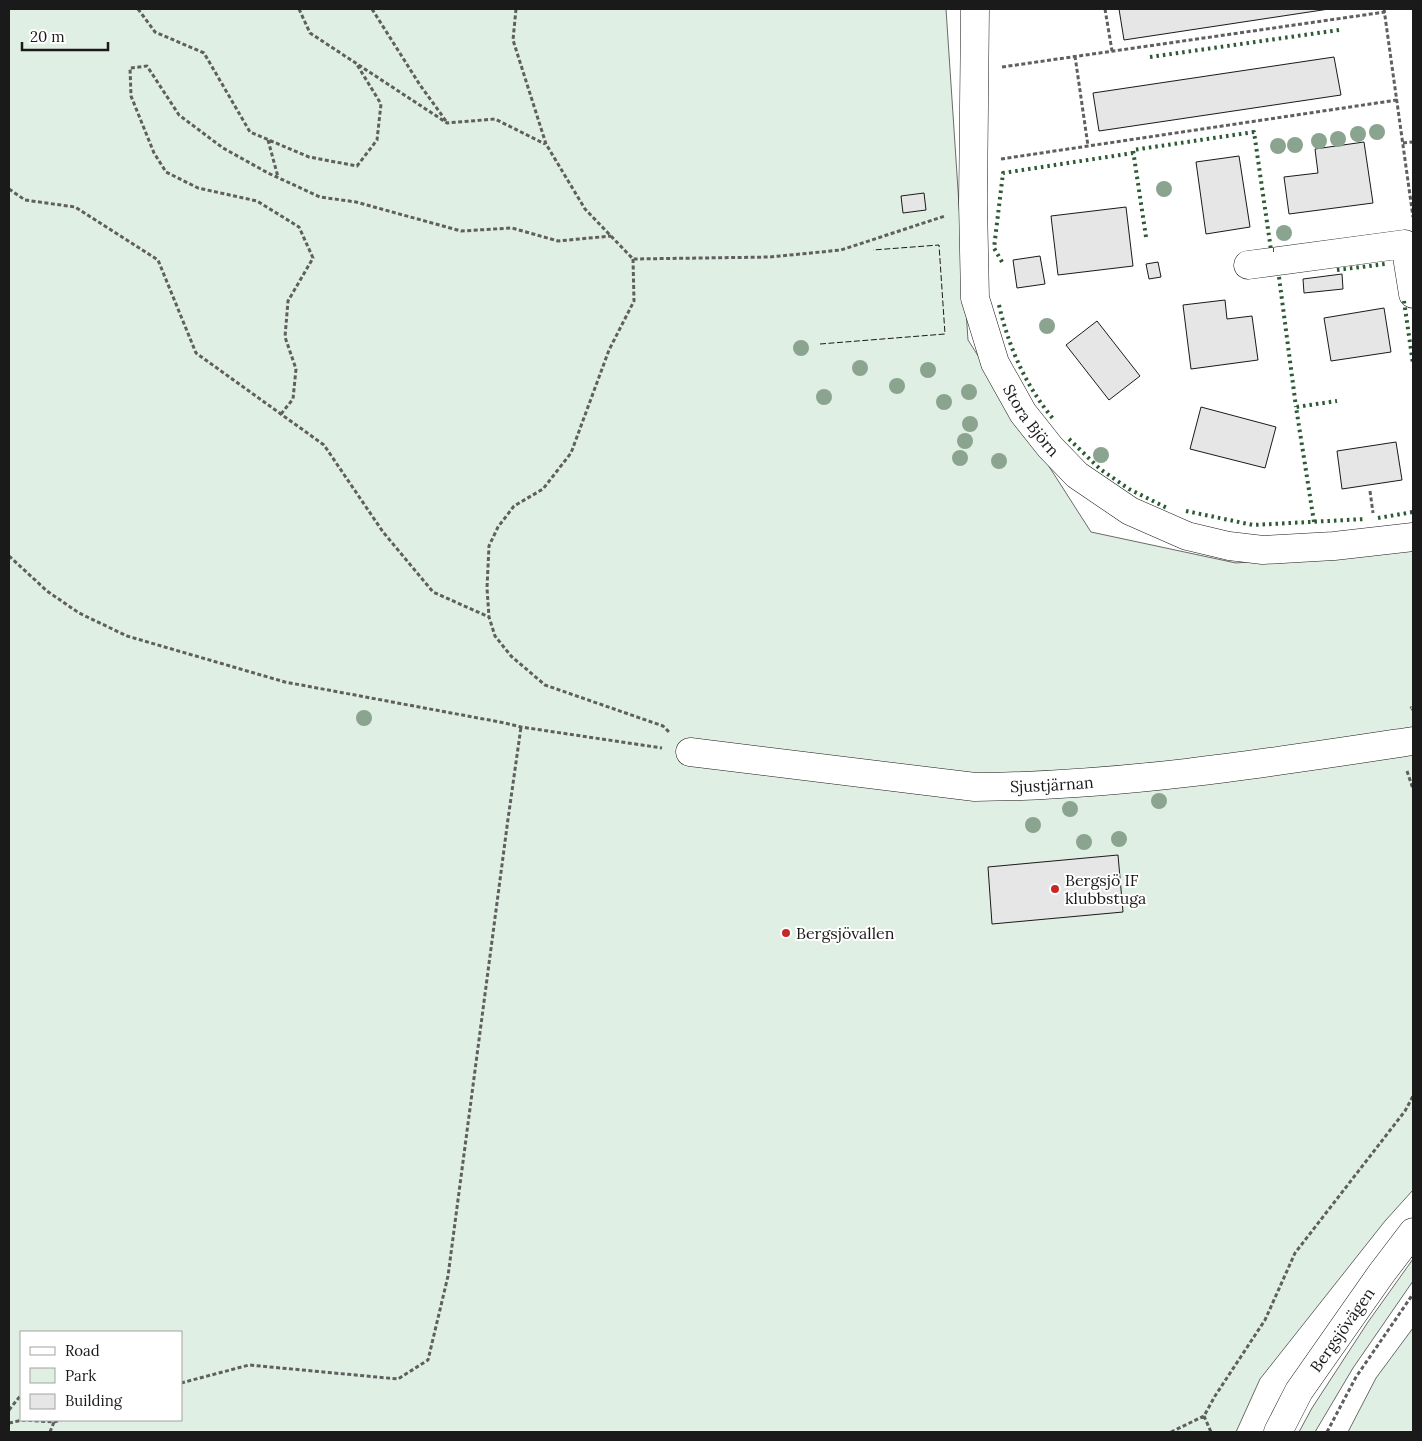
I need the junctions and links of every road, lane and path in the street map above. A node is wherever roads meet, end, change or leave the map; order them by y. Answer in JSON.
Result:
{"nodes":[{"id":1,"x":138,"y":9,"type":"edge"},
{"id":2,"x":299,"y":9,"type":"edge"},
{"id":3,"x":372,"y":9,"type":"edge"},
{"id":4,"x":516,"y":9,"type":"edge"},
{"id":5,"x":975,"y":9,"type":"edge"},
{"id":6,"x":1106,"y":9,"type":"edge"},
{"id":7,"x":1384,"y":10,"type":"edge"},
{"id":8,"x":1112,"y":51,"type":"junction"},
{"id":9,"x":1075,"y":56,"type":"junction"},
{"id":10,"x":356,"y":63,"type":"junction"},
{"id":11,"x":1001,"y":67,"type":"dead end"},
{"id":12,"x":1397,"y":100,"type":"junction"},
{"id":13,"x":446,"y":123,"type":"junction"},
{"id":14,"x":268,"y":139,"type":"junction"},
{"id":15,"x":1413,"y":142,"type":"edge"},
{"id":16,"x":1403,"y":143,"type":"junction"},
{"id":17,"x":546,"y":144,"type":"junction"},
{"id":18,"x":1088,"y":146,"type":"junction"},
{"id":19,"x":992,"y":160,"type":"dead end"},
{"id":20,"x":278,"y":178,"type":"junction"},
{"id":21,"x":9,"y":189,"type":"edge"},
{"id":22,"x":973,"y":203,"type":"junction"},
{"id":23,"x":1413,"y":217,"type":"edge"},
{"id":24,"x":611,"y":236,"type":"junction"},
{"id":25,"x":633,"y":259,"type":"junction"},
{"id":26,"x":1248,"y":265,"type":"dead end"},
{"id":27,"x":1413,"y":294,"type":"edge"},
{"id":28,"x":281,"y":414,"type":"junction"},
{"id":29,"x":1413,"y":537,"type":"edge"},
{"id":30,"x":9,"y":556,"type":"edge"},
{"id":31,"x":489,"y":617,"type":"junction"},
{"id":32,"x":522,"y":728,"type":"junction"},
{"id":33,"x":1413,"y":741,"type":"edge"},
{"id":34,"x":690,"y":752,"type":"junction"},
{"id":35,"x":1413,"y":1096,"type":"edge"},
{"id":36,"x":1413,"y":1232,"type":"edge"},
{"id":37,"x":1413,"y":1294,"type":"edge"},
{"id":38,"x":182,"y":1383,"type":"edge"},
{"id":39,"x":20,"y":1396,"type":"edge"},
{"id":40,"x":9,"y":1410,"type":"edge"},
{"id":41,"x":1204,"y":1416,"type":"junction"},
{"id":42,"x":38,"y":1421,"type":"edge"},
{"id":43,"x":58,"y":1421,"type":"edge"},
{"id":44,"x":54,"y":1422,"type":"junction"},
{"id":45,"x":50,"y":1432,"type":"edge"},
{"id":46,"x":1171,"y":1432,"type":"edge"},
{"id":47,"x":1211,"y":1432,"type":"edge"},
{"id":48,"x":1278,"y":1432,"type":"edge"},
{"id":49,"x":1327,"y":1432,"type":"edge"}],
"edges":[{"from":1,"to":14,"type":"path"},
{"from":2,"to":10,"type":"path"},
{"from":3,"to":13,"type":"path"},
{"from":4,"to":17,"type":"path"},
{"from":5,"to":22,"type":"street","name":"Stora Björn"},
{"from":6,"to":8,"type":"path"},
{"from":7,"to":8,"type":"path"},
{"from":7,"to":12,"type":"path"},
{"from":8,"to":9,"type":"path"},
{"from":9,"to":11,"type":"path"},
{"from":9,"to":18,"type":"path"},
{"from":10,"to":13,"type":"path"},
{"from":10,"to":14,"type":"path"},
{"from":12,"to":16,"type":"path"},
{"from":12,"to":18,"type":"path"},
{"from":13,"to":17,"type":"path"},
{"from":14,"to":20,"type":"path"},
{"from":15,"to":16,"type":"path"},
{"from":16,"to":23,"type":"path"},
{"from":17,"to":24,"type":"path"},
{"from":18,"to":19,"type":"path"},
{"from":20,"to":24,"type":"path"},
{"from":20,"to":28,"type":"path"},
{"from":21,"to":28,"type":"path"},
{"from":22,"to":25,"type":"path"},
{"from":22,"to":29,"type":"street","name":"Stora Björn"},
{"from":24,"to":25,"type":"path"},
{"from":25,"to":31,"type":"path"},
{"from":26,"to":27,"type":"street"},
{"from":28,"to":31,"type":"path"},
{"from":30,"to":32,"type":"path"},
{"from":31,"to":34,"type":"path"},
{"from":32,"to":34,"type":"path"},
{"from":32,"to":38,"type":"path"},
{"from":33,"to":34,"type":"street","name":"Sjustjärnan"},
{"from":35,"to":41,"type":"path"},
{"from":36,"to":48,"type":"street","name":"Bergsjövägen"},
{"from":37,"to":49,"type":"path"},
{"from":39,"to":40,"type":"path"},
{"from":41,"to":46,"type":"path"},
{"from":41,"to":47,"type":"path"},
{"from":42,"to":44,"type":"path"},
{"from":43,"to":44,"type":"path"},
{"from":44,"to":45,"type":"path"}]}
